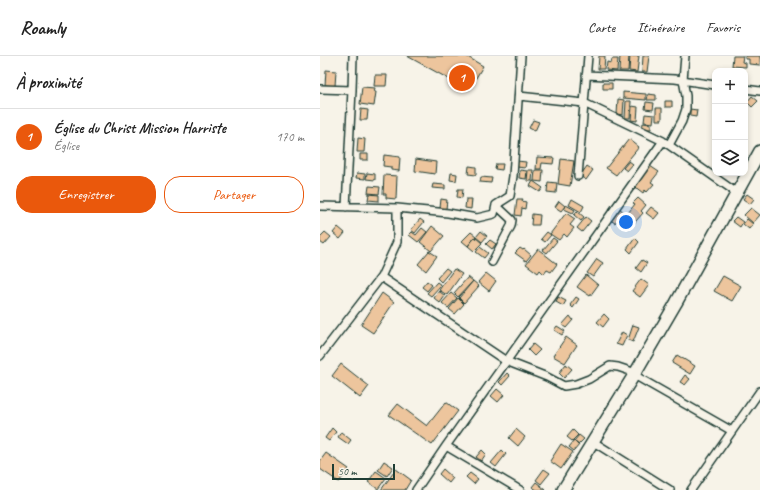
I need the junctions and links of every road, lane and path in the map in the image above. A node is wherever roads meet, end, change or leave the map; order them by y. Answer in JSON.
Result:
{"nodes":[{"id":1,"x":353,"y":56,"type":"edge"},
{"id":2,"x":521,"y":56,"type":"edge"},
{"id":3,"x":588,"y":56,"type":"edge"},
{"id":4,"x":685,"y":56,"type":"edge"},
{"id":5,"x":586,"y":75,"type":"junction"},
{"id":6,"x":683,"y":80,"type":"junction"},
{"id":7,"x":712,"y":85,"type":"edge"},
{"id":8,"x":320,"y":88,"type":"edge"},
{"id":9,"x":748,"y":89,"type":"edge"},
{"id":10,"x":352,"y":90,"type":"junction"},
{"id":11,"x":760,"y":91,"type":"edge"},
{"id":12,"x":519,"y":96,"type":"junction"},
{"id":13,"x":584,"y":103,"type":"junction"},
{"id":14,"x":666,"y":143,"type":"junction"},
{"id":15,"x":760,"y":151,"type":"edge"},
{"id":16,"x":578,"y":176,"type":"dead end"},
{"id":17,"x":737,"y":192,"type":"junction"},
{"id":18,"x":496,"y":205,"type":"junction"},
{"id":19,"x":320,"y":206,"type":"edge"},
{"id":20,"x":346,"y":207,"type":"junction"},
{"id":21,"x":397,"y":208,"type":"junction"},
{"id":22,"x":492,"y":262,"type":"dead end"},
{"id":23,"x":382,"y":277,"type":"junction"},
{"id":24,"x":320,"y":356,"type":"edge"},
{"id":25,"x":506,"y":361,"type":"junction"},
{"id":26,"x":634,"y":375,"type":"junction"},
{"id":27,"x":760,"y":391,"type":"edge"},
{"id":28,"x":732,"y":431,"type":"junction"},
{"id":29,"x":592,"y":441,"type":"junction"},
{"id":30,"x":446,"y":446,"type":"junction"},
{"id":31,"x":416,"y":490,"type":"edge"},
{"id":32,"x":520,"y":490,"type":"edge"},
{"id":33,"x":562,"y":490,"type":"edge"},
{"id":34,"x":670,"y":490,"type":"edge"},
{"id":35,"x":691,"y":490,"type":"edge"}],
"edges":[{"from":1,"to":10,"type":"street"},
{"from":2,"to":12,"type":"street"},
{"from":3,"to":5,"type":"street"},
{"from":4,"to":6,"type":"street"},
{"from":5,"to":6,"type":"street"},
{"from":5,"to":13,"type":"street"},
{"from":6,"to":7,"type":"street"},
{"from":6,"to":14,"type":"street"},
{"from":8,"to":10,"type":"street"},
{"from":9,"to":11,"type":"street"},
{"from":10,"to":20,"type":"street"},
{"from":12,"to":13,"type":"street"},
{"from":12,"to":18,"type":"street"},
{"from":13,"to":14,"type":"street"},
{"from":13,"to":16,"type":"street"},
{"from":14,"to":17,"type":"street"},
{"from":14,"to":25,"type":"street"},
{"from":15,"to":17,"type":"street"},
{"from":17,"to":26,"type":"street"},
{"from":18,"to":21,"type":"street"},
{"from":18,"to":22,"type":"street"},
{"from":19,"to":20,"type":"street"},
{"from":20,"to":21,"type":"street"},
{"from":21,"to":23,"type":"street"},
{"from":23,"to":24,"type":"street"},
{"from":23,"to":25,"type":"street"},
{"from":25,"to":26,"type":"street"},
{"from":25,"to":30,"type":"street"},
{"from":26,"to":28,"type":"street"},
{"from":26,"to":29,"type":"street"},
{"from":27,"to":28,"type":"street"},
{"from":28,"to":35,"type":"street"},
{"from":29,"to":33,"type":"street"},
{"from":29,"to":34,"type":"street"},
{"from":30,"to":31,"type":"street"},
{"from":30,"to":32,"type":"street"}]}
